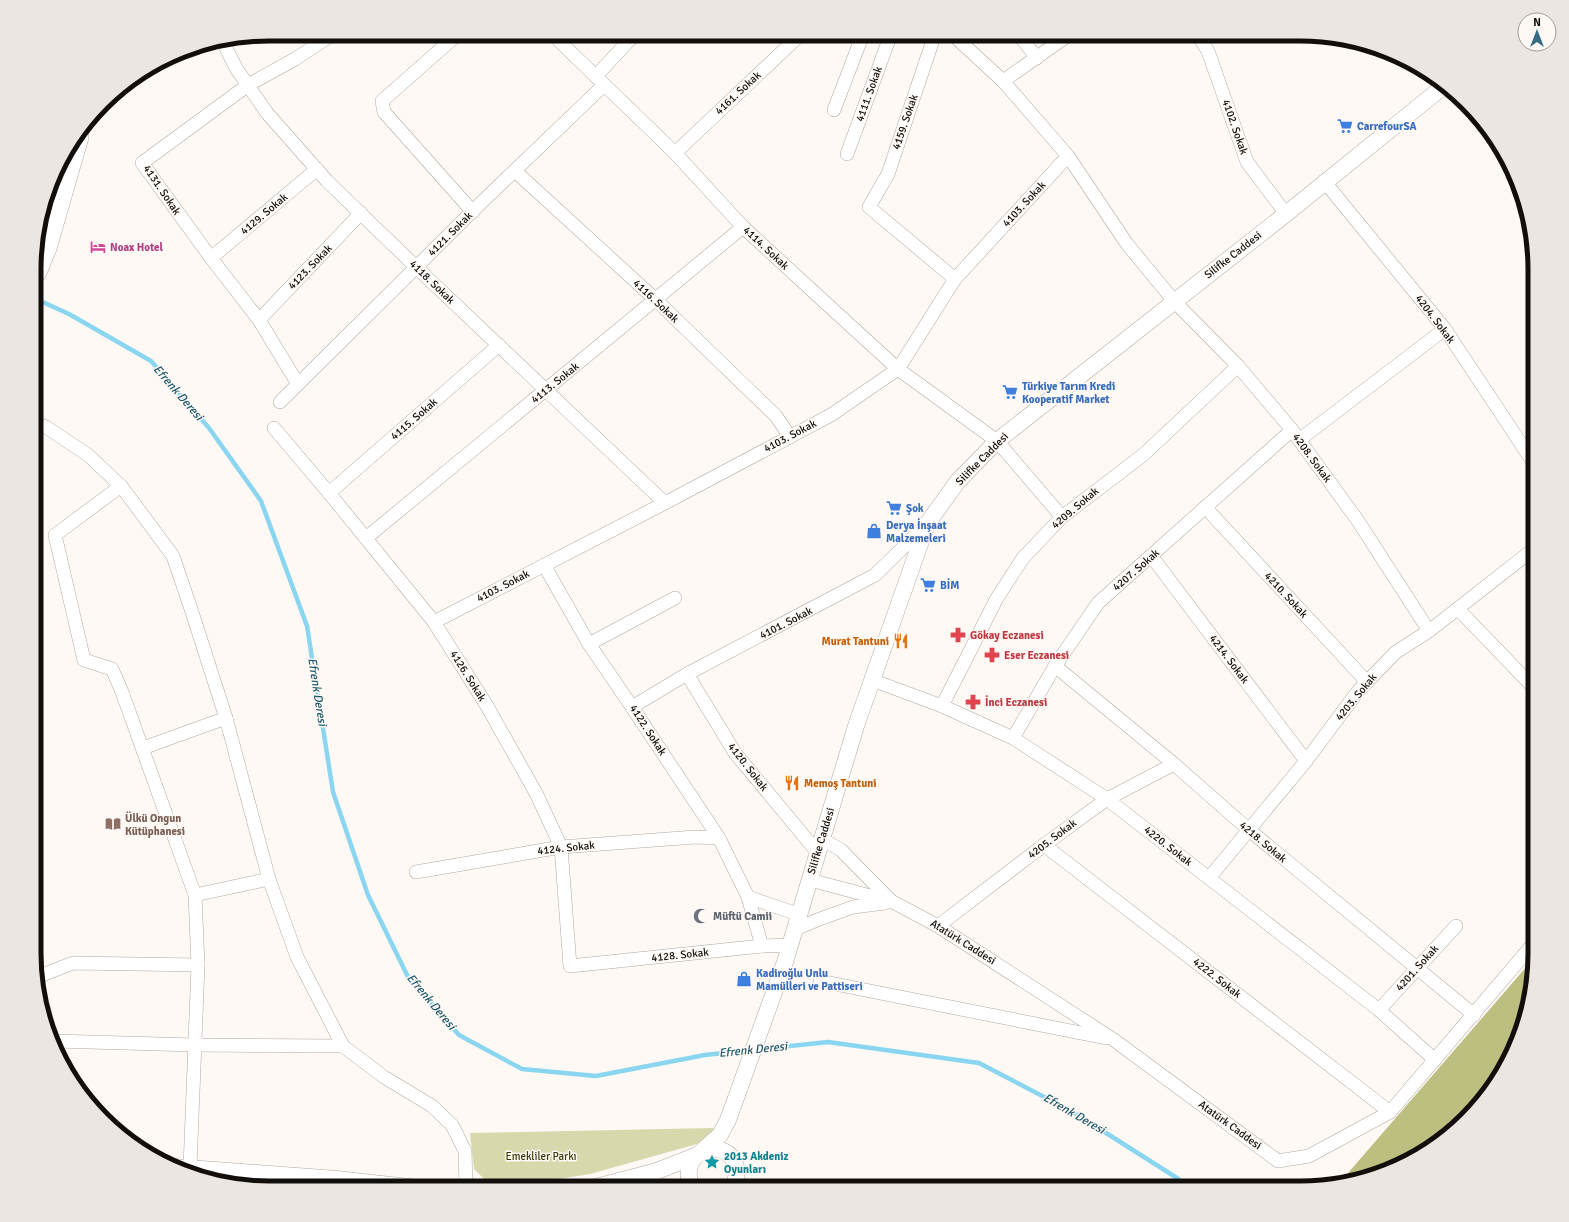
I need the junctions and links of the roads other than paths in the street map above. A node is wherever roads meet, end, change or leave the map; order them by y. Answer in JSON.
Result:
{"nodes":[{"id":1,"x":322,"y":41,"type":"edge"},
{"id":2,"x":450,"y":41,"type":"edge"},
{"id":3,"x":559,"y":41,"type":"edge"},
{"id":4,"x":630,"y":41,"type":"edge"},
{"id":5,"x":794,"y":41,"type":"edge"},
{"id":6,"x":860,"y":41,"type":"edge"},
{"id":7,"x":888,"y":41,"type":"edge"},
{"id":8,"x":933,"y":41,"type":"edge"},
{"id":9,"x":960,"y":41,"type":"edge"},
{"id":10,"x":1024,"y":41,"type":"edge"},
{"id":11,"x":1060,"y":41,"type":"edge"},
{"id":12,"x":1202,"y":41,"type":"edge"},
{"id":13,"x":225,"y":45,"type":"edge"},
{"id":14,"x":1037,"y":58,"type":"junction"},
{"id":15,"x":600,"y":81,"type":"junction"},
{"id":16,"x":1003,"y":81,"type":"junction"},
{"id":17,"x":248,"y":85,"type":"junction"},
{"id":18,"x":1440,"y":89,"type":"edge"},
{"id":19,"x":834,"y":110,"type":"dead end"},
{"id":20,"x":74,"y":152,"type":"edge"},
{"id":21,"x":675,"y":153,"type":"junction"},
{"id":22,"x":847,"y":154,"type":"dead end"},
{"id":23,"x":1068,"y":156,"type":"junction"},
{"id":24,"x":317,"y":169,"type":"junction"},
{"id":25,"x":515,"y":171,"type":"junction"},
{"id":26,"x":1324,"y":181,"type":"junction"},
{"id":27,"x":472,"y":212,"type":"junction"},
{"id":28,"x":361,"y":213,"type":"junction"},
{"id":29,"x":1286,"y":214,"type":"junction"},
{"id":30,"x":743,"y":227,"type":"junction"},
{"id":31,"x":211,"y":258,"type":"junction"},
{"id":32,"x":41,"y":260,"type":"edge"},
{"id":33,"x":416,"y":267,"type":"junction"},
{"id":34,"x":955,"y":279,"type":"junction"},
{"id":35,"x":656,"y":300,"type":"junction"},
{"id":36,"x":1174,"y":301,"type":"junction"},
{"id":37,"x":259,"y":320,"type":"junction"},
{"id":38,"x":1445,"y":329,"type":"junction"},
{"id":39,"x":499,"y":345,"type":"junction"},
{"id":40,"x":1238,"y":366,"type":"junction"},
{"id":41,"x":898,"y":369,"type":"junction"},
{"id":42,"x":298,"y":384,"type":"junction"},
{"id":43,"x":546,"y":390,"type":"junction"},
{"id":44,"x":280,"y":402,"type":"dead end"},
{"id":45,"x":41,"y":425,"type":"edge"},
{"id":46,"x":274,"y":428,"type":"dead end"},
{"id":47,"x":1296,"y":435,"type":"junction"},
{"id":48,"x":790,"y":436,"type":"junction"},
{"id":49,"x":997,"y":441,"type":"junction"},
{"id":50,"x":1528,"y":454,"type":"edge"},
{"id":51,"x":121,"y":486,"type":"junction"},
{"id":52,"x":329,"y":493,"type":"junction"},
{"id":53,"x":665,"y":503,"type":"junction"},
{"id":54,"x":1206,"y":507,"type":"junction"},
{"id":55,"x":1062,"y":517,"type":"junction"},
{"id":56,"x":927,"y":524,"type":"junction"},
{"id":57,"x":366,"y":538,"type":"junction"},
{"id":58,"x":1528,"y":554,"type":"edge"},
{"id":59,"x":1152,"y":557,"type":"junction"},
{"id":60,"x":544,"y":565,"type":"junction"},
{"id":61,"x":675,"y":598,"type":"dead end"},
{"id":62,"x":1458,"y":609,"type":"junction"},
{"id":63,"x":434,"y":622,"type":"junction"},
{"id":64,"x":1429,"y":632,"type":"junction"},
{"id":65,"x":589,"y":644,"type":"junction"},
{"id":66,"x":1055,"y":666,"type":"junction"},
{"id":67,"x":686,"y":674,"type":"junction"},
{"id":68,"x":872,"y":680,"type":"junction"},
{"id":69,"x":1367,"y":682,"type":"junction"},
{"id":70,"x":1528,"y":682,"type":"edge"},
{"id":71,"x":632,"y":706,"type":"junction"},
{"id":72,"x":942,"y":706,"type":"junction"},
{"id":73,"x":226,"y":718,"type":"junction"},
{"id":74,"x":1013,"y":738,"type":"junction"},
{"id":75,"x":143,"y":748,"type":"junction"},
{"id":76,"x":1306,"y":761,"type":"junction"},
{"id":77,"x":1174,"y":764,"type":"junction"},
{"id":78,"x":1106,"y":799,"type":"junction"},
{"id":79,"x":1249,"y":830,"type":"junction"},
{"id":80,"x":719,"y":838,"type":"junction"},
{"id":81,"x":1044,"y":845,"type":"junction"},
{"id":82,"x":820,"y":846,"type":"junction"},
{"id":83,"x":561,"y":847,"type":"junction"},
{"id":84,"x":416,"y":872,"type":"dead end"},
{"id":85,"x":269,"y":878,"type":"junction"},
{"id":86,"x":1209,"y":878,"type":"junction"},
{"id":87,"x":810,"y":880,"type":"junction"},
{"id":88,"x":195,"y":895,"type":"junction"},
{"id":89,"x":748,"y":897,"type":"junction"},
{"id":90,"x":892,"y":902,"type":"junction"},
{"id":91,"x":797,"y":922,"type":"junction"},
{"id":92,"x":938,"y":926,"type":"junction"},
{"id":93,"x":1456,"y":926,"type":"dead end"},
{"id":94,"x":790,"y":945,"type":"junction"},
{"id":95,"x":762,"y":946,"type":"junction"},
{"id":96,"x":1528,"y":950,"type":"edge"},
{"id":97,"x":198,"y":965,"type":"junction"},
{"id":98,"x":570,"y":966,"type":"joint"},
{"id":99,"x":1417,"y":968,"type":"junction"},
{"id":100,"x":42,"y":975,"type":"edge"},
{"id":101,"x":820,"y":981,"type":"dead end"},
{"id":102,"x":1379,"y":1010,"type":"junction"},
{"id":103,"x":1474,"y":1015,"type":"junction"},
{"id":104,"x":1114,"y":1040,"type":"junction"},
{"id":105,"x":59,"y":1041,"type":"edge"},
{"id":106,"x":195,"y":1046,"type":"junction"},
{"id":107,"x":343,"y":1046,"type":"junction"},
{"id":108,"x":1435,"y":1060,"type":"junction"},
{"id":109,"x":1390,"y":1112,"type":"junction"},
{"id":110,"x":728,"y":1120,"type":"junction"},
{"id":111,"x":699,"y":1154,"type":"junction"},
{"id":112,"x":734,"y":1165,"type":"junction"},
{"id":113,"x":190,"y":1167,"type":"edge"},
{"id":114,"x":194,"y":1168,"type":"edge"},
{"id":115,"x":317,"y":1181,"type":"edge"},
{"id":116,"x":466,"y":1181,"type":"edge"},
{"id":117,"x":619,"y":1181,"type":"edge"},
{"id":118,"x":690,"y":1181,"type":"edge"},
{"id":119,"x":736,"y":1181,"type":"edge"},
{"id":120,"x":744,"y":1181,"type":"edge"}],
"edges":[{"from":1,"to":17,"type":"street","name":"4131. Sokak"},
{"from":2,"to":27,"type":"street"},
{"from":3,"to":15,"type":"street","name":"4114. Sokak"},
{"from":4,"to":15,"type":"street","name":"4121. Sokak"},
{"from":5,"to":21,"type":"street","name":"4161. Sokak"},
{"from":6,"to":19,"type":"street"},
{"from":7,"to":22,"type":"street","name":"4111. Sokak"},
{"from":8,"to":34,"type":"street","name":"4159. Sokak"},
{"from":9,"to":16,"type":"street","name":"4208. Sokak"},
{"from":10,"to":14,"type":"street"},
{"from":11,"to":14,"type":"street"},
{"from":12,"to":29,"type":"street","name":"4102. Sokak"},
{"from":13,"to":17,"type":"street","name":"4118. Sokak"},
{"from":14,"to":16,"type":"street"},
{"from":15,"to":21,"type":"street","name":"4114. Sokak"},
{"from":15,"to":25,"type":"street","name":"4121. Sokak"},
{"from":16,"to":23,"type":"street","name":"4208. Sokak"},
{"from":17,"to":24,"type":"street","name":"4118. Sokak"},
{"from":17,"to":31,"type":"street","name":"4131. Sokak"},
{"from":18,"to":26,"type":"street","name":"Silifke Caddesi"},
{"from":20,"to":32,"type":"highway"},
{"from":21,"to":30,"type":"street","name":"4114. Sokak"},
{"from":23,"to":34,"type":"street","name":"4103. Sokak"},
{"from":23,"to":36,"type":"street","name":"4208. Sokak"},
{"from":24,"to":28,"type":"street","name":"4118. Sokak"},
{"from":24,"to":31,"type":"street","name":"4129. Sokak"},
{"from":25,"to":27,"type":"street","name":"4121. Sokak"},
{"from":25,"to":35,"type":"street","name":"4116. Sokak"},
{"from":26,"to":29,"type":"street","name":"Silifke Caddesi"},
{"from":26,"to":38,"type":"street","name":"4204. Sokak"},
{"from":27,"to":33,"type":"street","name":"4121. Sokak"},
{"from":28,"to":33,"type":"street","name":"4118. Sokak"},
{"from":28,"to":37,"type":"street","name":"4123. Sokak"},
{"from":29,"to":36,"type":"street","name":"Silifke Caddesi"},
{"from":30,"to":35,"type":"street","name":"4113. Sokak"},
{"from":30,"to":41,"type":"street","name":"4114. Sokak"},
{"from":31,"to":37,"type":"street","name":"4131. Sokak"},
{"from":33,"to":39,"type":"street","name":"4118. Sokak"},
{"from":33,"to":42,"type":"street","name":"4121. Sokak"},
{"from":34,"to":41,"type":"street","name":"4103. Sokak"},
{"from":35,"to":43,"type":"street","name":"4113. Sokak"},
{"from":35,"to":48,"type":"street","name":"4116. Sokak"},
{"from":36,"to":40,"type":"street","name":"4208. Sokak"},
{"from":36,"to":49,"type":"street","name":"Silifke Caddesi"},
{"from":37,"to":42,"type":"street","name":"4131. Sokak"},
{"from":38,"to":47,"type":"street","name":"4207. Sokak"},
{"from":38,"to":50,"type":"street","name":"4204. Sokak"},
{"from":39,"to":43,"type":"street","name":"4118. Sokak"},
{"from":39,"to":52,"type":"street","name":"4115. Sokak"},
{"from":40,"to":47,"type":"street","name":"4208. Sokak"},
{"from":40,"to":55,"type":"street","name":"4209. Sokak"},
{"from":41,"to":48,"type":"street","name":"4103. Sokak"},
{"from":41,"to":49,"type":"street","name":"4114. Sokak"},
{"from":42,"to":44,"type":"street","name":"4121. Sokak"},
{"from":43,"to":53,"type":"street","name":"4118. Sokak"},
{"from":43,"to":57,"type":"street","name":"4113. Sokak"},
{"from":45,"to":51,"type":"street"},
{"from":46,"to":52,"type":"street","name":"4126. Sokak"},
{"from":47,"to":54,"type":"street","name":"4207. Sokak"},
{"from":47,"to":64,"type":"street","name":"4208. Sokak"},
{"from":48,"to":53,"type":"street","name":"4103. Sokak"},
{"from":49,"to":55,"type":"street","name":"4114. Sokak"},
{"from":49,"to":56,"type":"street","name":"Silifke Caddesi"},
{"from":51,"to":73,"type":"street"},
{"from":51,"to":75,"type":"street"},
{"from":52,"to":57,"type":"street","name":"4126. Sokak"},
{"from":53,"to":60,"type":"street","name":"4103. Sokak"},
{"from":54,"to":59,"type":"street","name":"4207. Sokak"},
{"from":54,"to":69,"type":"street","name":"4210. Sokak"},
{"from":55,"to":72,"type":"street","name":"4209. Sokak"},
{"from":56,"to":67,"type":"street","name":"4101. Sokak"},
{"from":56,"to":68,"type":"street","name":"Silifke Caddesi"},
{"from":57,"to":63,"type":"street","name":"4126. Sokak"},
{"from":58,"to":62,"type":"street","name":"4203. Sokak"},
{"from":59,"to":66,"type":"street","name":"4207. Sokak"},
{"from":59,"to":76,"type":"street","name":"4214. Sokak"},
{"from":60,"to":63,"type":"street","name":"4103. Sokak"},
{"from":60,"to":65,"type":"street","name":"4122. Sokak"},
{"from":61,"to":65,"type":"street"},
{"from":62,"to":64,"type":"street","name":"4203. Sokak"},
{"from":62,"to":70,"type":"street"},
{"from":63,"to":83,"type":"street","name":"4126. Sokak"},
{"from":64,"to":69,"type":"street","name":"4203. Sokak"},
{"from":65,"to":71,"type":"street","name":"4122. Sokak"},
{"from":66,"to":74,"type":"street","name":"4207. Sokak"},
{"from":66,"to":77,"type":"street","name":"4218. Sokak"},
{"from":67,"to":71,"type":"street","name":"4101. Sokak"},
{"from":67,"to":82,"type":"street","name":"4120. Sokak"},
{"from":68,"to":72,"type":"street","name":"4220. Sokak"},
{"from":68,"to":82,"type":"street","name":"Silifke Caddesi"},
{"from":69,"to":76,"type":"street","name":"4203. Sokak"},
{"from":71,"to":80,"type":"street","name":"4122. Sokak"},
{"from":72,"to":74,"type":"street","name":"4220. Sokak"},
{"from":73,"to":75,"type":"street"},
{"from":73,"to":85,"type":"street"},
{"from":74,"to":78,"type":"street","name":"4220. Sokak"},
{"from":75,"to":88,"type":"street"},
{"from":76,"to":79,"type":"street","name":"4203. Sokak"},
{"from":77,"to":78,"type":"street","name":"4205. Sokak"},
{"from":77,"to":79,"type":"street","name":"4218. Sokak"},
{"from":78,"to":81,"type":"street","name":"4205. Sokak"},
{"from":78,"to":86,"type":"street","name":"4220. Sokak"},
{"from":79,"to":86,"type":"street","name":"4203. Sokak"},
{"from":79,"to":99,"type":"street","name":"4218. Sokak"},
{"from":80,"to":83,"type":"street","name":"4124. Sokak"},
{"from":80,"to":89,"type":"street","name":"4122. Sokak"},
{"from":81,"to":92,"type":"street","name":"4205. Sokak"},
{"from":81,"to":109,"type":"street","name":"4222. Sokak"},
{"from":82,"to":87,"type":"street","name":"Silifke Caddesi"},
{"from":82,"to":90,"type":"street","name":"Atatürk Caddesi"},
{"from":83,"to":84,"type":"street","name":"4124. Sokak"},
{"from":83,"to":98,"type":"street","name":"4126. Sokak"},
{"from":85,"to":88,"type":"street"},
{"from":85,"to":107,"type":"street"},
{"from":86,"to":102,"type":"street","name":"4220. Sokak"},
{"from":87,"to":90,"type":"street","name":"Atatürk Caddesi"},
{"from":87,"to":91,"type":"street","name":"Silifke Caddesi"},
{"from":88,"to":97,"type":"street"},
{"from":89,"to":91,"type":"street"},
{"from":89,"to":95,"type":"street","name":"4122. Sokak"},
{"from":90,"to":91,"type":"street"},
{"from":90,"to":92,"type":"street","name":"Atatürk Caddesi"},
{"from":91,"to":94,"type":"street","name":"Silifke Caddesi"},
{"from":92,"to":104,"type":"street","name":"Atatürk Caddesi"},
{"from":93,"to":99,"type":"street","name":"4201. Sokak"},
{"from":94,"to":95,"type":"street","name":"4128. Sokak"},
{"from":94,"to":110,"type":"street","name":"Silifke Caddesi"},
{"from":95,"to":98,"type":"street","name":"4128. Sokak"},
{"from":96,"to":103,"type":"street","name":"Atatürk Caddesi"},
{"from":97,"to":100,"type":"street"},
{"from":97,"to":106,"type":"street"},
{"from":99,"to":102,"type":"street","name":"4201. Sokak"},
{"from":99,"to":103,"type":"street","name":"4218. Sokak"},
{"from":101,"to":104,"type":"street"},
{"from":102,"to":108,"type":"street","name":"4220. Sokak"},
{"from":103,"to":108,"type":"street","name":"Atatürk Caddesi"},
{"from":104,"to":109,"type":"street","name":"Atatürk Caddesi"},
{"from":105,"to":106,"type":"street"},
{"from":106,"to":107,"type":"street"},
{"from":106,"to":113,"type":"street"},
{"from":107,"to":116,"type":"street"},
{"from":108,"to":109,"type":"street","name":"Atatürk Caddesi"},
{"from":110,"to":111,"type":"street","name":"Silifke Caddesi"},
{"from":110,"to":112,"type":"street"},
{"from":111,"to":112,"type":"street"},
{"from":111,"to":117,"type":"street"},
{"from":111,"to":118,"type":"street"},
{"from":112,"to":119,"type":"street"},
{"from":112,"to":120,"type":"street"},
{"from":114,"to":115,"type":"street"}]}
